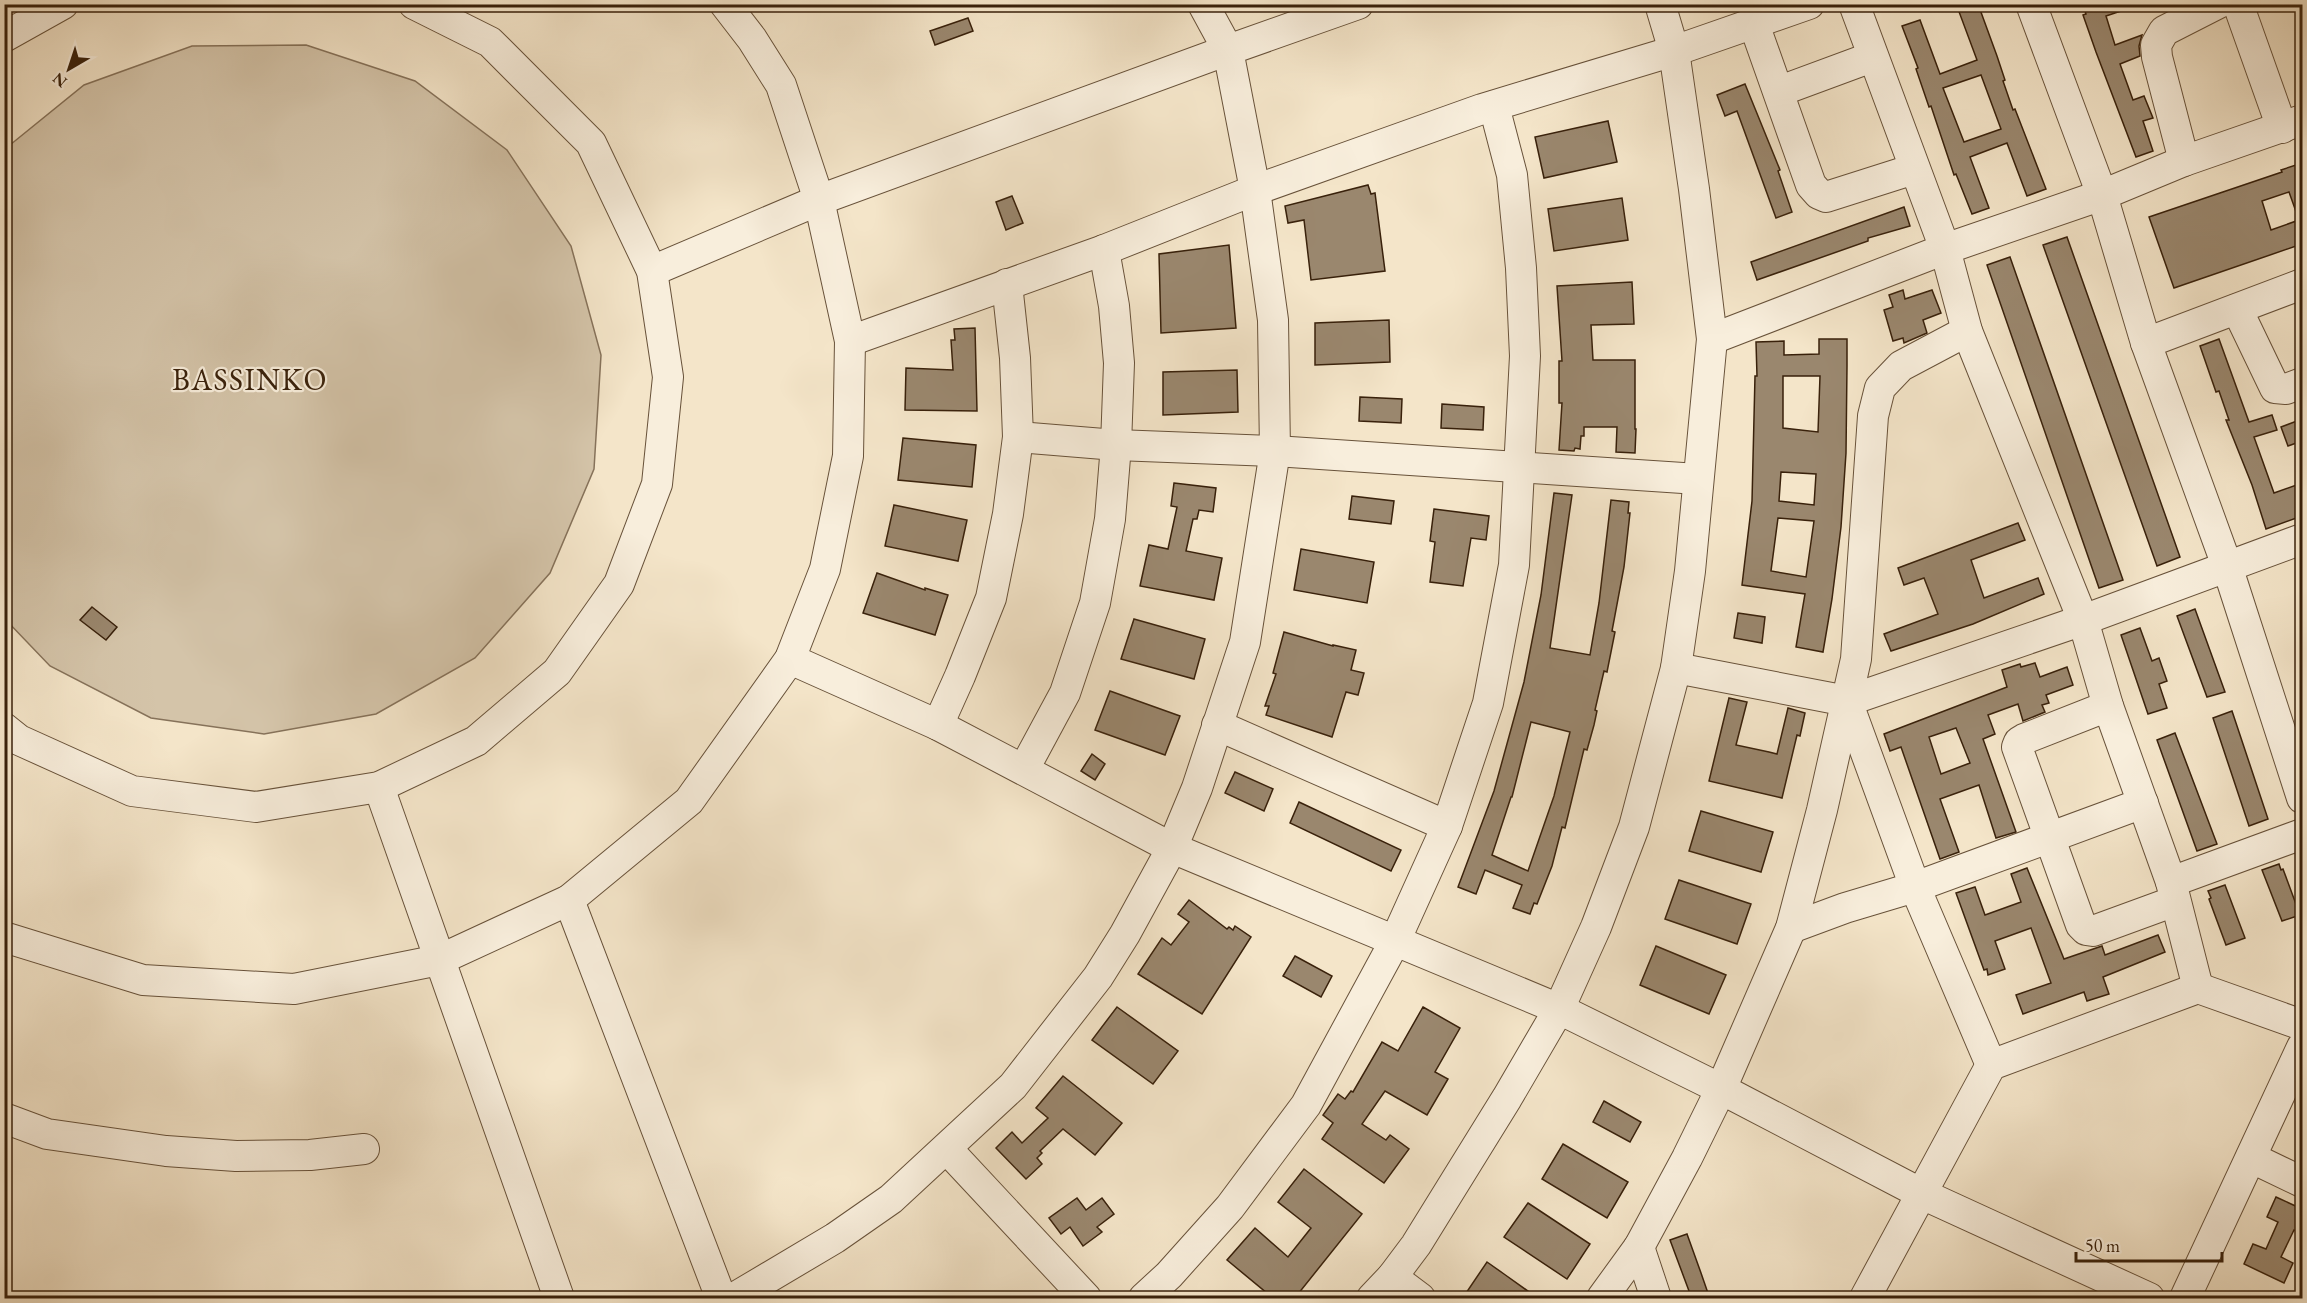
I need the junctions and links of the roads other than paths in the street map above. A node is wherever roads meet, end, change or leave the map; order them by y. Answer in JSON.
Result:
{"nodes":[{"id":1,"x":63,"y":4,"type":"edge"},
{"id":2,"x":414,"y":4,"type":"edge"},
{"id":3,"x":725,"y":4,"type":"edge"},
{"id":4,"x":1203,"y":4,"type":"edge"},
{"id":5,"x":1358,"y":4,"type":"edge"},
{"id":6,"x":1660,"y":4,"type":"edge"},
{"id":7,"x":1809,"y":4,"type":"edge"},
{"id":8,"x":1854,"y":4,"type":"edge"},
{"id":9,"x":2031,"y":4,"type":"edge"},
{"id":10,"x":2217,"y":4,"type":"edge"},
{"id":11,"x":2238,"y":4,"type":"edge"},
{"id":12,"x":1754,"y":24,"type":"junction"},
{"id":13,"x":4,"y":37,"type":"edge"},
{"id":14,"x":1228,"y":50,"type":"junction"},
{"id":15,"x":1674,"y":51,"type":"junction"},
{"id":16,"x":1872,"y":57,"type":"junction"},
{"id":17,"x":1780,"y":91,"type":"junction"},
{"id":18,"x":1494,"y":106,"type":"junction"},
{"id":19,"x":2292,"y":124,"type":"edge"},
{"id":20,"x":2184,"y":161,"type":"junction"},
{"id":21,"x":1914,"y":169,"type":"junction"},
{"id":22,"x":1255,"y":190,"type":"junction"},
{"id":23,"x":2102,"y":195,"type":"junction"},
{"id":24,"x":819,"y":200,"type":"junction"},
{"id":25,"x":1945,"y":249,"type":"junction"},
{"id":26,"x":1104,"y":250,"type":"junction"},
{"id":27,"x":652,"y":271,"type":"junction"},
{"id":28,"x":1007,"y":284,"type":"junction"},
{"id":29,"x":2302,"y":284,"type":"edge"},
{"id":30,"x":2237,"y":309,"type":"junction"},
{"id":31,"x":1966,"y":331,"type":"junction"},
{"id":32,"x":1712,"y":339,"type":"junction"},
{"id":33,"x":850,"y":341,"type":"junction"},
{"id":34,"x":2146,"y":343,"type":"junction"},
{"id":35,"x":2302,"y":383,"type":"edge"},
{"id":36,"x":1018,"y":437,"type":"junction"},
{"id":37,"x":1116,"y":445,"type":"junction"},
{"id":38,"x":1275,"y":451,"type":"junction"},
{"id":39,"x":1519,"y":466,"type":"junction"},
{"id":40,"x":1698,"y":479,"type":"junction"},
{"id":41,"x":2302,"y":539,"type":"edge"},
{"id":42,"x":2227,"y":566,"type":"junction"},
{"id":43,"x":2083,"y":620,"type":"junction"},
{"id":44,"x":790,"y":659,"type":"junction"},
{"id":45,"x":1676,"y":668,"type":"junction"},
{"id":46,"x":1847,"y":701,"type":"junction"},
{"id":47,"x":2108,"y":706,"type":"junction"},
{"id":48,"x":938,"y":725,"type":"junction"},
{"id":49,"x":1217,"y":725,"type":"junction"},
{"id":50,"x":4,"y":728,"type":"edge"},
{"id":51,"x":1024,"y":769,"type":"junction"},
{"id":52,"x":379,"y":786,"type":"junction"},
{"id":53,"x":2302,"y":798,"type":"edge"},
{"id":54,"x":2143,"y":803,"type":"junction"},
{"id":55,"x":1447,"y":826,"type":"junction"},
{"id":56,"x":2302,"y":834,"type":"edge"},
{"id":57,"x":2049,"y":836,"type":"junction"},
{"id":58,"x":1172,"y":848,"type":"junction"},
{"id":59,"x":1915,"y":887,"type":"junction"},
{"id":60,"x":2173,"y":891,"type":"junction"},
{"id":61,"x":569,"y":900,"type":"junction"},
{"id":62,"x":1791,"y":928,"type":"junction"},
{"id":63,"x":4,"y":937,"type":"edge"},
{"id":64,"x":1395,"y":941,"type":"junction"},
{"id":65,"x":439,"y":960,"type":"junction"},
{"id":66,"x":2198,"y":987,"type":"junction"},
{"id":67,"x":1559,"y":1009,"type":"junction"},
{"id":68,"x":2302,"y":1025,"type":"edge"},
{"id":69,"x":2302,"y":1047,"type":"edge"},
{"id":70,"x":1991,"y":1065,"type":"junction"},
{"id":71,"x":1721,"y":1089,"type":"junction"},
{"id":72,"x":4,"y":1118,"type":"edge"},
{"id":73,"x":364,"y":1149,"type":"dead end"},
{"id":74,"x":947,"y":1149,"type":"junction"},
{"id":75,"x":2252,"y":1158,"type":"junction"},
{"id":76,"x":2302,"y":1182,"type":"edge"},
{"id":77,"x":1922,"y":1194,"type":"junction"},
{"id":78,"x":1639,"y":1247,"type":"junction"},
{"id":79,"x":1382,"y":1288,"type":"edge"},
{"id":80,"x":559,"y":1299,"type":"edge"},
{"id":81,"x":721,"y":1299,"type":"edge"},
{"id":82,"x":734,"y":1299,"type":"edge"},
{"id":83,"x":1086,"y":1299,"type":"edge"},
{"id":84,"x":1144,"y":1299,"type":"edge"},
{"id":85,"x":1420,"y":1299,"type":"edge"},
{"id":86,"x":1602,"y":1299,"type":"edge"},
{"id":87,"x":1656,"y":1299,"type":"edge"},
{"id":88,"x":1865,"y":1299,"type":"edge"},
{"id":89,"x":2149,"y":1299,"type":"edge"},
{"id":90,"x":2185,"y":1299,"type":"edge"}],
"edges":[{"from":1,"to":13,"type":"street"},
{"from":2,"to":27,"type":"street"},
{"from":3,"to":24,"type":"street"},
{"from":4,"to":14,"type":"street"},
{"from":5,"to":14,"type":"street"},
{"from":6,"to":15,"type":"street"},
{"from":7,"to":12,"type":"street"},
{"from":8,"to":16,"type":"street"},
{"from":9,"to":23,"type":"street"},
{"from":10,"to":20,"type":"street"},
{"from":11,"to":19,"type":"street"},
{"from":12,"to":15,"type":"street"},
{"from":12,"to":17,"type":"street"},
{"from":14,"to":22,"type":"street"},
{"from":14,"to":24,"type":"street"},
{"from":15,"to":18,"type":"street"},
{"from":15,"to":32,"type":"street"},
{"from":16,"to":17,"type":"street"},
{"from":16,"to":21,"type":"street"},
{"from":17,"to":21,"type":"street"},
{"from":18,"to":22,"type":"street"},
{"from":18,"to":39,"type":"street"},
{"from":19,"to":20,"type":"street"},
{"from":20,"to":23,"type":"street"},
{"from":21,"to":25,"type":"street"},
{"from":22,"to":26,"type":"street"},
{"from":22,"to":38,"type":"street"},
{"from":23,"to":25,"type":"street"},
{"from":23,"to":34,"type":"street"},
{"from":24,"to":27,"type":"street"},
{"from":24,"to":33,"type":"street"},
{"from":25,"to":31,"type":"street"},
{"from":25,"to":32,"type":"street"},
{"from":26,"to":28,"type":"street"},
{"from":26,"to":37,"type":"street"},
{"from":27,"to":52,"type":"street"},
{"from":28,"to":33,"type":"street"},
{"from":28,"to":36,"type":"street"},
{"from":29,"to":30,"type":"street"},
{"from":30,"to":34,"type":"street"},
{"from":30,"to":35,"type":"street"},
{"from":31,"to":43,"type":"street"},
{"from":31,"to":46,"type":"street"},
{"from":32,"to":40,"type":"street"},
{"from":33,"to":44,"type":"street"},
{"from":34,"to":42,"type":"street"},
{"from":36,"to":37,"type":"street"},
{"from":36,"to":48,"type":"street"},
{"from":37,"to":38,"type":"street"},
{"from":37,"to":51,"type":"street"},
{"from":38,"to":39,"type":"street"},
{"from":38,"to":49,"type":"street"},
{"from":39,"to":40,"type":"street"},
{"from":39,"to":55,"type":"street"},
{"from":40,"to":45,"type":"street"},
{"from":41,"to":42,"type":"street"},
{"from":42,"to":43,"type":"street"},
{"from":42,"to":53,"type":"street"},
{"from":43,"to":46,"type":"street"},
{"from":43,"to":47,"type":"street"},
{"from":44,"to":48,"type":"street"},
{"from":44,"to":61,"type":"street"},
{"from":45,"to":46,"type":"street"},
{"from":45,"to":67,"type":"street"},
{"from":46,"to":59,"type":"street"},
{"from":46,"to":62,"type":"street"},
{"from":47,"to":54,"type":"street"},
{"from":47,"to":57,"type":"street"},
{"from":48,"to":51,"type":"street"},
{"from":49,"to":55,"type":"street"},
{"from":49,"to":58,"type":"street"},
{"from":50,"to":52,"type":"street"},
{"from":51,"to":58,"type":"street"},
{"from":52,"to":65,"type":"street"},
{"from":54,"to":57,"type":"street"},
{"from":54,"to":60,"type":"street"},
{"from":55,"to":64,"type":"street"},
{"from":56,"to":60,"type":"street"},
{"from":57,"to":59,"type":"street"},
{"from":57,"to":60,"type":"street"},
{"from":58,"to":64,"type":"street"},
{"from":58,"to":74,"type":"street"},
{"from":59,"to":62,"type":"street"},
{"from":59,"to":70,"type":"street"},
{"from":60,"to":66,"type":"street"},
{"from":61,"to":65,"type":"street"},
{"from":61,"to":81,"type":"street"},
{"from":62,"to":71,"type":"street"},
{"from":63,"to":65,"type":"street"},
{"from":64,"to":67,"type":"street"},
{"from":64,"to":84,"type":"street"},
{"from":65,"to":80,"type":"street"},
{"from":66,"to":68,"type":"street"},
{"from":66,"to":70,"type":"street"},
{"from":67,"to":71,"type":"street"},
{"from":67,"to":79,"type":"street"},
{"from":69,"to":75,"type":"street"},
{"from":70,"to":77,"type":"street"},
{"from":71,"to":77,"type":"street"},
{"from":71,"to":78,"type":"street"},
{"from":72,"to":73,"type":"street"},
{"from":74,"to":82,"type":"street"},
{"from":74,"to":83,"type":"street"},
{"from":75,"to":76,"type":"street"},
{"from":75,"to":90,"type":"street"},
{"from":77,"to":88,"type":"street"},
{"from":77,"to":89,"type":"street"},
{"from":78,"to":86,"type":"street"},
{"from":78,"to":87,"type":"street"},
{"from":79,"to":85,"type":"street"}]}
